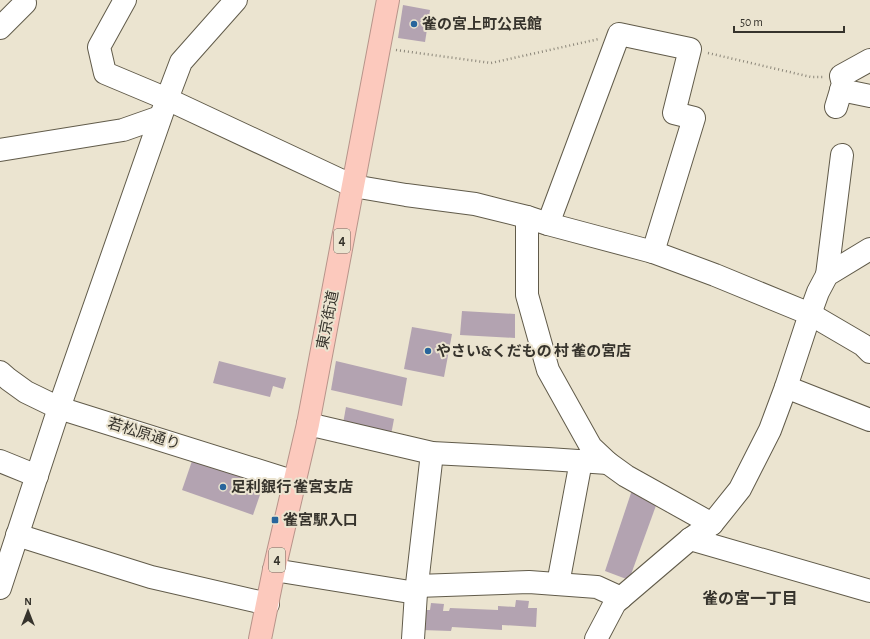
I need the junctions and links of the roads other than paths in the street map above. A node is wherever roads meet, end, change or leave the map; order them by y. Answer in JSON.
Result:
{"nodes":[{"id":1,"x":125,"y":0,"type":"edge"},
{"id":2,"x":236,"y":0,"type":"edge"},
{"id":3,"x":388,"y":0,"type":"edge"},
{"id":4,"x":25,"y":3,"type":"dead end"},
{"id":5,"x":0,"y":28,"type":"edge"},
{"id":6,"x":870,"y":60,"type":"edge"},
{"id":7,"x":870,"y":96,"type":"edge"},
{"id":8,"x":164,"y":108,"type":"junction"},
{"id":9,"x":0,"y":150,"type":"edge"},
{"id":10,"x":842,"y":155,"type":"dead end"},
{"id":11,"x":353,"y":186,"type":"junction"},
{"id":12,"x":527,"y":217,"type":"junction"},
{"id":13,"x":548,"y":224,"type":"junction"},
{"id":14,"x":870,"y":249,"type":"edge"},
{"id":15,"x":653,"y":252,"type":"junction"},
{"id":16,"x":827,"y":275,"type":"junction"},
{"id":17,"x":810,"y":314,"type":"junction"},
{"id":18,"x":870,"y":352,"type":"edge"},
{"id":19,"x":0,"y":372,"type":"edge"},
{"id":20,"x":786,"y":387,"type":"junction"},
{"id":21,"x":59,"y":408,"type":"junction"},
{"id":22,"x":870,"y":420,"type":"edge"},
{"id":23,"x":308,"y":424,"type":"junction"},
{"id":24,"x":432,"y":452,"type":"junction"},
{"id":25,"x":0,"y":461,"type":"edge"},
{"id":26,"x":581,"y":461,"type":"junction"},
{"id":27,"x":608,"y":463,"type":"junction"},
{"id":28,"x":37,"y":476,"type":"junction"},
{"id":29,"x":295,"y":482,"type":"junction"},
{"id":30,"x":712,"y":524,"type":"junction"},
{"id":31,"x":17,"y":535,"type":"junction"},
{"id":32,"x":690,"y":539,"type":"junction"},
{"id":33,"x":3,"y":566,"type":"edge"},
{"id":34,"x":274,"y":570,"type":"junction"},
{"id":35,"x":558,"y":584,"type":"junction"},
{"id":36,"x":0,"y":588,"type":"edge"},
{"id":37,"x":417,"y":589,"type":"junction"},
{"id":38,"x":870,"y":591,"type":"edge"},
{"id":39,"x":621,"y":598,"type":"junction"},
{"id":40,"x":268,"y":604,"type":"junction"},
{"id":41,"x":260,"y":639,"type":"edge"},
{"id":42,"x":412,"y":639,"type":"edge"},
{"id":43,"x":596,"y":639,"type":"edge"}],
"edges":[{"from":1,"to":8,"type":"street"},
{"from":2,"to":8,"type":"street"},
{"from":3,"to":11,"type":"highway","name":"東京街道","number":"4"},
{"from":4,"to":5,"type":"street"},
{"from":6,"to":7,"type":"street"},
{"from":8,"to":9,"type":"street"},
{"from":8,"to":11,"type":"street"},
{"from":8,"to":21,"type":"street"},
{"from":10,"to":16,"type":"street"},
{"from":11,"to":12,"type":"street"},
{"from":11,"to":23,"type":"highway","name":"東京街道","number":"4"},
{"from":12,"to":13,"type":"street"},
{"from":12,"to":27,"type":"street"},
{"from":13,"to":15,"type":"street"},
{"from":13,"to":15,"type":"street"},
{"from":14,"to":16,"type":"street"},
{"from":15,"to":17,"type":"street"},
{"from":16,"to":17,"type":"street"},
{"from":17,"to":18,"type":"street"},
{"from":17,"to":20,"type":"street"},
{"from":19,"to":21,"type":"street","name":"若松原通り"},
{"from":20,"to":22,"type":"street"},
{"from":20,"to":30,"type":"street"},
{"from":21,"to":28,"type":"street"},
{"from":21,"to":29,"type":"street","name":"若松原通り"},
{"from":23,"to":24,"type":"street"},
{"from":23,"to":29,"type":"highway","name":"東京街道","number":"4"},
{"from":24,"to":26,"type":"street"},
{"from":24,"to":37,"type":"street"},
{"from":25,"to":28,"type":"street"},
{"from":26,"to":27,"type":"street"},
{"from":26,"to":35,"type":"street"},
{"from":27,"to":30,"type":"street"},
{"from":28,"to":31,"type":"street"},
{"from":29,"to":34,"type":"highway","name":"東京街道","number":"4"},
{"from":30,"to":32,"type":"street"},
{"from":31,"to":33,"type":"street"},
{"from":31,"to":40,"type":"street"},
{"from":32,"to":38,"type":"street"},
{"from":32,"to":39,"type":"street"},
{"from":33,"to":36,"type":"street"},
{"from":34,"to":37,"type":"street"},
{"from":34,"to":40,"type":"highway","name":"東京街道","number":"4"},
{"from":35,"to":37,"type":"street"},
{"from":35,"to":39,"type":"street"},
{"from":37,"to":42,"type":"street"},
{"from":39,"to":43,"type":"street"},
{"from":40,"to":41,"type":"highway","name":"東京街道","number":"4"}]}
